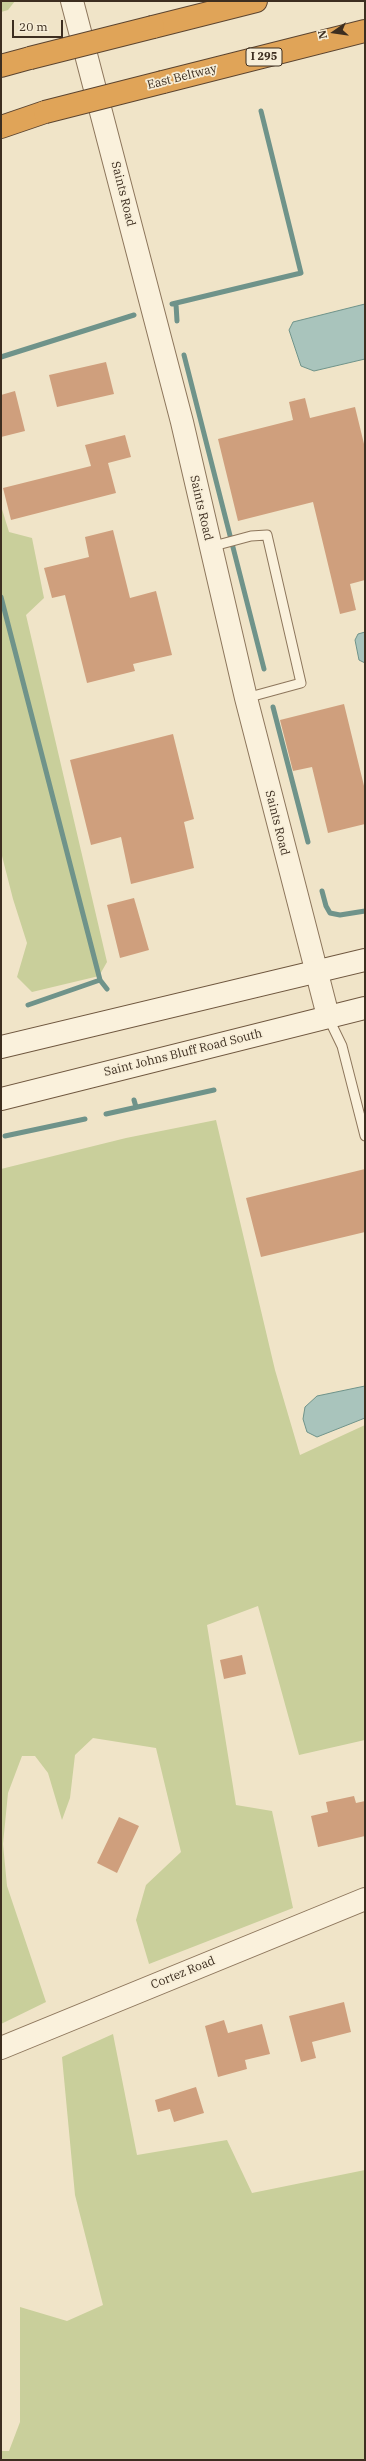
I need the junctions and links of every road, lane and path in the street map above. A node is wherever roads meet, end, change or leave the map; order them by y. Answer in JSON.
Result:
{"nodes":[{"id":1,"x":72,"y":1,"type":"edge"},
{"id":2,"x":256,"y":1,"type":"edge"},
{"id":3,"x":365,"y":31,"type":"edge"},
{"id":4,"x":1,"y":66,"type":"edge"},
{"id":5,"x":1,"y":127,"type":"edge"},
{"id":6,"x":210,"y":547,"type":"junction"},
{"id":7,"x":246,"y":698,"type":"junction"},
{"id":8,"x":365,"y":960,"type":"edge"},
{"id":9,"x":316,"y":971,"type":"junction"},
{"id":10,"x":365,"y":1008,"type":"edge"},
{"id":11,"x":328,"y":1016,"type":"junction"},
{"id":12,"x":1,"y":1047,"type":"edge"},
{"id":13,"x":1,"y":1099,"type":"edge"},
{"id":14,"x":365,"y":1136,"type":"edge"},
{"id":15,"x":365,"y":1899,"type":"edge"},
{"id":16,"x":1,"y":2048,"type":"edge"}],
"edges":[{"from":1,"to":6,"type":"street","name":"Saints Road"},
{"from":2,"to":4,"type":"highway","bridge":true},
{"from":3,"to":5,"type":"highway","name":"East Beltway","number":"I 295","bridge":true},
{"from":6,"to":7,"type":"street","name":"Saints Road"},
{"from":6,"to":7,"type":"lane"},
{"from":7,"to":9,"type":"street","name":"Saints Road"},
{"from":8,"to":9,"type":"street"},
{"from":9,"to":11,"type":"street","name":"Saints Road"},
{"from":9,"to":12,"type":"street"},
{"from":10,"to":11,"type":"street","name":"Saint Johns Bluff Road South"},
{"from":11,"to":13,"type":"street","name":"Saint Johns Bluff Road South"},
{"from":11,"to":14,"type":"lane"},
{"from":15,"to":16,"type":"street","name":"Cortez Road"}]}
